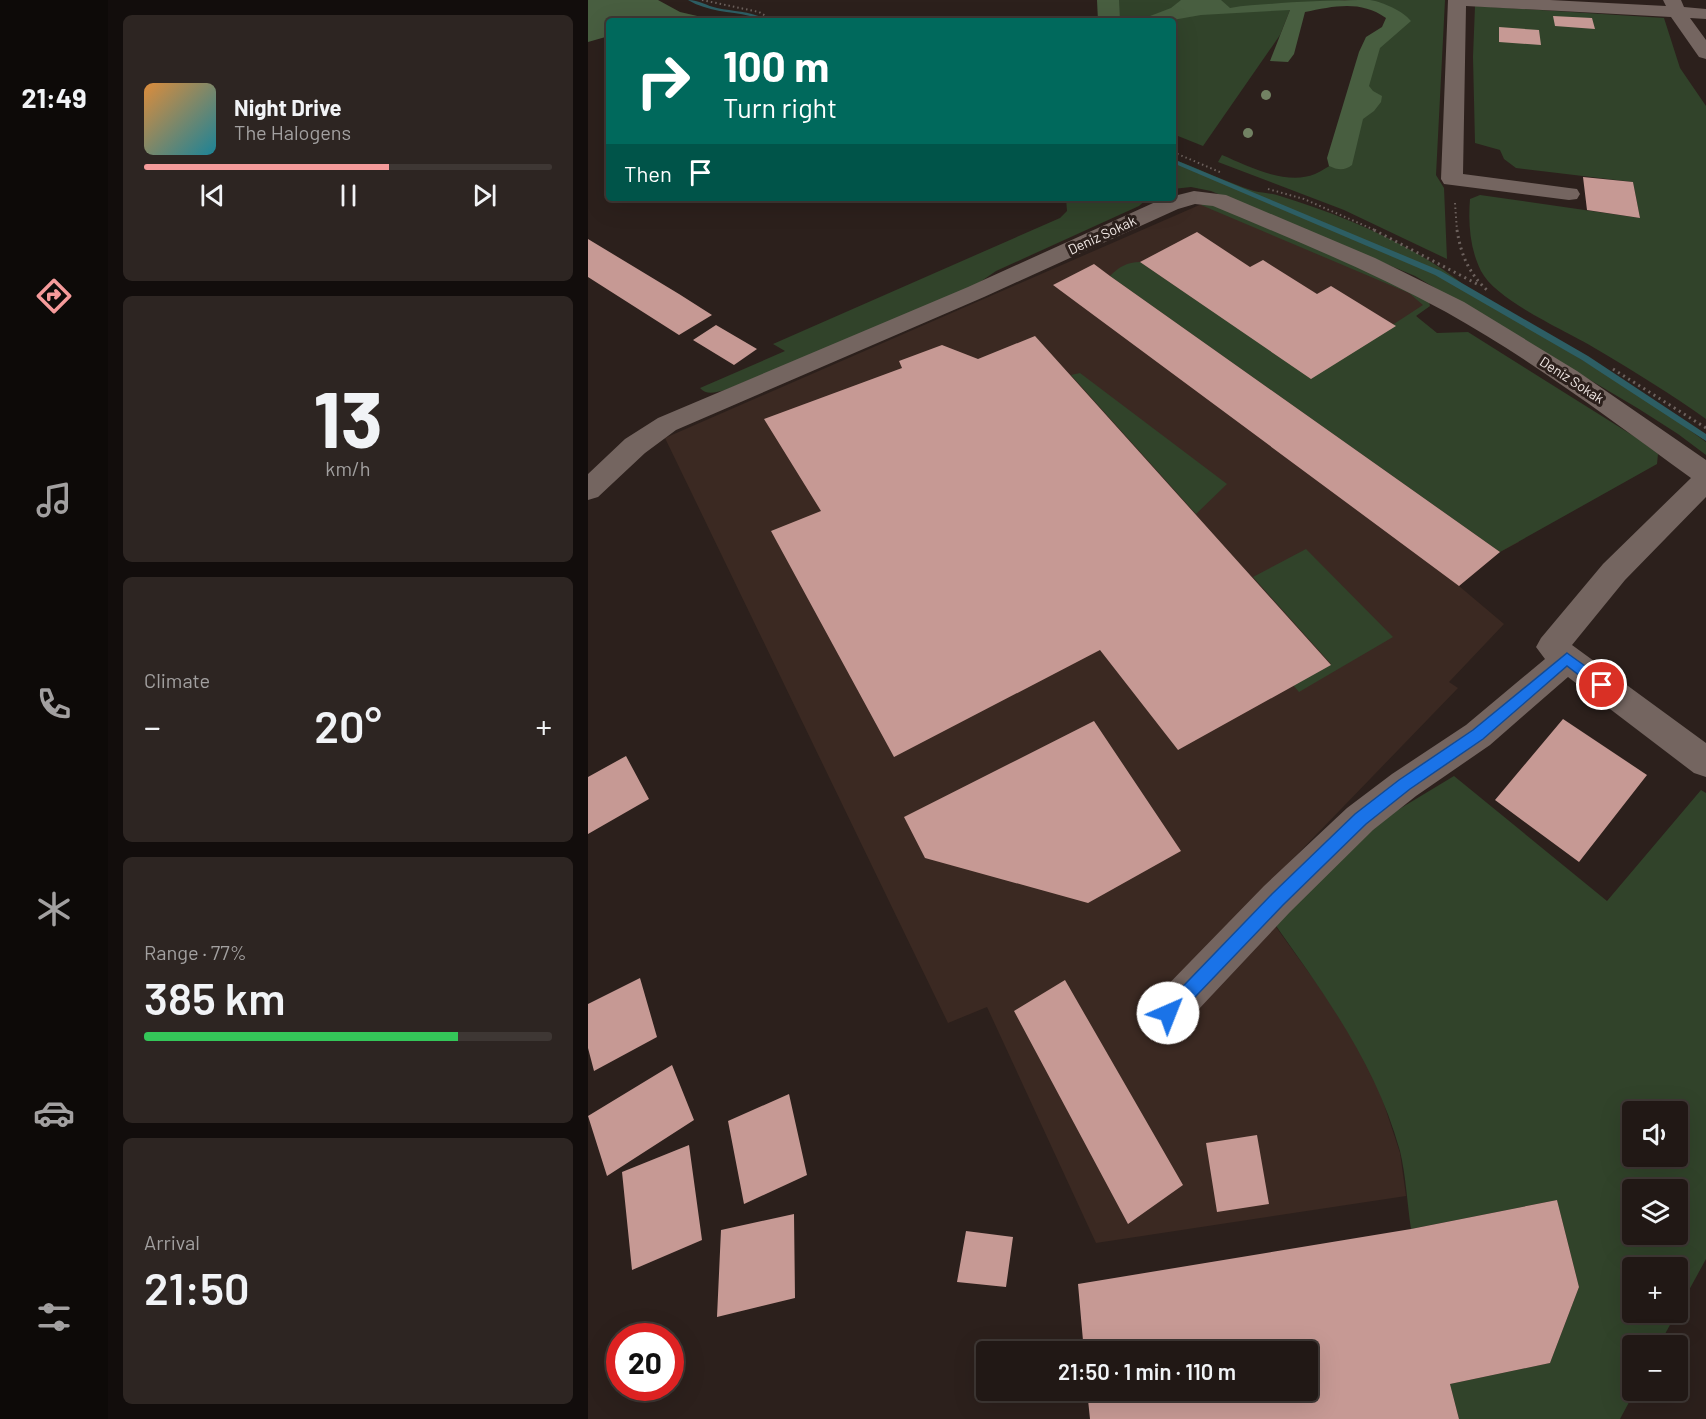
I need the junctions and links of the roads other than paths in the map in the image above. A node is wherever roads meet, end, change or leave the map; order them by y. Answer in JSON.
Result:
{"nodes":[{"id":1,"x":1457,"y":0,"type":"edge"},
{"id":2,"x":1675,"y":6,"type":"edge"},
{"id":3,"x":1706,"y":14,"type":"edge"},
{"id":4,"x":1706,"y":53,"type":"edge"},
{"id":5,"x":1569,"y":194,"type":"dead end"},
{"id":6,"x":1706,"y":474,"type":"edge"},
{"id":7,"x":1706,"y":480,"type":"edge"},
{"id":8,"x":588,"y":490,"type":"edge"},
{"id":9,"x":1567,"y":659,"type":"junction"},
{"id":10,"x":1706,"y":762,"type":"edge"},
{"id":11,"x":1168,"y":1013,"type":"dead end"}],
"edges":[{"from":1,"to":2,"type":"street"},
{"from":1,"to":5,"type":"street"},
{"from":2,"to":3,"type":"street"},
{"from":2,"to":4,"type":"street"},
{"from":6,"to":8,"type":"street","name":"Deniz Sokak"},
{"from":7,"to":9,"type":"street"},
{"from":9,"to":10,"type":"street"},
{"from":9,"to":11,"type":"street"}]}
